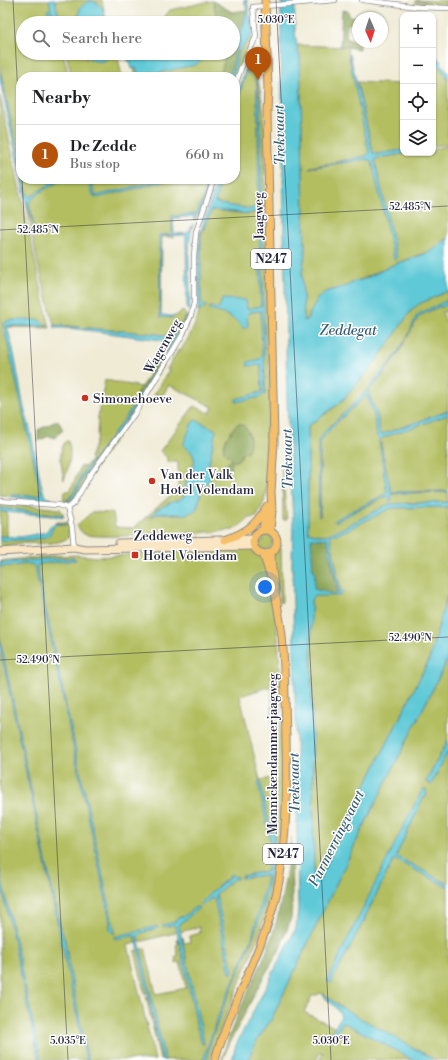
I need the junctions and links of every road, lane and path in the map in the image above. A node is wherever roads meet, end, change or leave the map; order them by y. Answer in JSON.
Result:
{"nodes":[{"id":1,"x":335,"y":0,"type":"edge"},
{"id":2,"x":362,"y":0,"type":"edge"},
{"id":3,"x":265,"y":3,"type":"edge"},
{"id":4,"x":448,"y":8,"type":"edge"},
{"id":5,"x":240,"y":72,"type":"edge"},
{"id":6,"x":212,"y":184,"type":"edge"},
{"id":7,"x":271,"y":492,"type":"junction"},
{"id":8,"x":0,"y":500,"type":"edge"},
{"id":9,"x":267,"y":506,"type":"junction"},
{"id":10,"x":67,"y":508,"type":"junction"},
{"id":11,"x":266,"y":530,"type":"junction"},
{"id":12,"x":225,"y":540,"type":"junction"},
{"id":13,"x":253,"y":542,"type":"junction"},
{"id":14,"x":74,"y":547,"type":"junction"},
{"id":15,"x":2,"y":552,"type":"edge"},
{"id":16,"x":271,"y":552,"type":"junction"},
{"id":17,"x":263,"y":554,"type":"junction"},
{"id":18,"x":272,"y":580,"type":"junction"},
{"id":19,"x":215,"y":1060,"type":"edge"}],
"edges":[{"from":1,"to":3,"type":"street"},
{"from":2,"to":4,"type":"street"},
{"from":3,"to":5,"type":"street"},
{"from":3,"to":7,"type":"main road","name":"Jaagweg","number":"N247"},
{"from":6,"to":10,"type":"street","name":"Wagenweg"},
{"from":7,"to":9,"type":"main road","number":"N247"},
{"from":7,"to":11,"type":"main road","number":"N247"},
{"from":8,"to":10,"type":"street"},
{"from":9,"to":11,"type":"main road","number":"N247"},
{"from":9,"to":12,"type":"main road"},
{"from":10,"to":14,"type":"street"},
{"from":11,"to":13,"type":"main road"},
{"from":11,"to":16,"type":"main road","number":"N247"},
{"from":12,"to":13,"type":"main road","name":"Zeddeweg"},
{"from":12,"to":14,"type":"main road","name":"Zeddeweg"},
{"from":13,"to":14,"type":"main road","name":"Zeddeweg"},
{"from":13,"to":17,"type":"main road"},
{"from":14,"to":15,"type":"main road","name":"Zeddeweg"},
{"from":16,"to":17,"type":"main road"},
{"from":16,"to":18,"type":"main road","name":"Monnickendammerjaagweg","number":"N247"},
{"from":17,"to":18,"type":"main road","name":"Monnickendammerjaagweg","number":"N247"},
{"from":18,"to":19,"type":"main road","name":"Monnickendammerjaagweg","number":"N247"}]}
